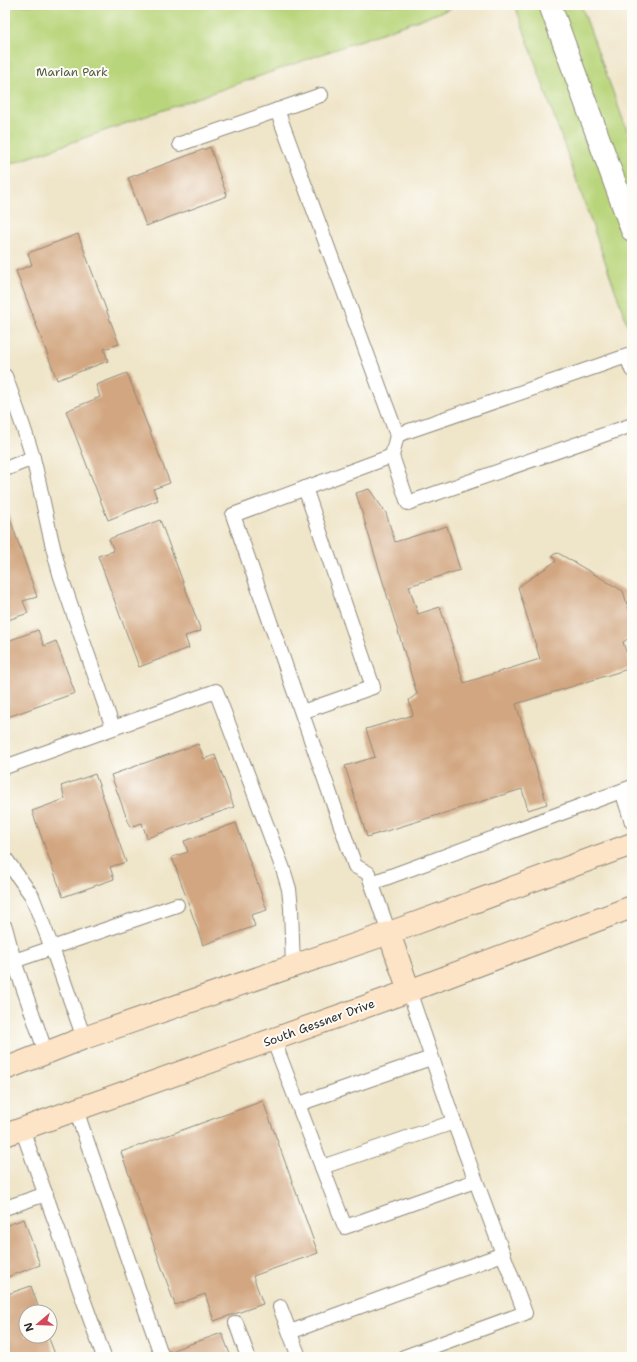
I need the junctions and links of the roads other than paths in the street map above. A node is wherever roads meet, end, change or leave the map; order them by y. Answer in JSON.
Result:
{"nodes":[{"id":1,"x":550,"y":5,"type":"edge"},
{"id":2,"x":321,"y":95,"type":"dead end"},
{"id":3,"x":277,"y":110,"type":"junction"},
{"id":4,"x":180,"y":144,"type":"dead end"},
{"id":5,"x":632,"y":230,"type":"edge"},
{"id":6,"x":632,"y":370,"type":"edge"},
{"id":7,"x":5,"y":376,"type":"edge"},
{"id":8,"x":632,"y":425,"type":"edge"},
{"id":9,"x":397,"y":435,"type":"junction"},
{"id":10,"x":392,"y":456,"type":"junction"},
{"id":11,"x":33,"y":458,"type":"junction"},
{"id":12,"x":5,"y":469,"type":"edge"},
{"id":13,"x":305,"y":488,"type":"junction"},
{"id":14,"x":302,"y":712,"type":"junction"},
{"id":15,"x":113,"y":728,"type":"junction"},
{"id":16,"x":5,"y":767,"type":"edge"},
{"id":17,"x":627,"y":789,"type":"edge"},
{"id":18,"x":632,"y":822,"type":"edge"},
{"id":19,"x":632,"y":844,"type":"edge"},
{"id":20,"x":5,"y":858,"type":"edge"},
{"id":21,"x":372,"y":883,"type":"junction"},
{"id":22,"x":177,"y":905,"type":"dead end"},
{"id":23,"x":632,"y":907,"type":"edge"},
{"id":24,"x":5,"y":927,"type":"edge"},
{"id":25,"x":389,"y":934,"type":"junction"},
{"id":26,"x":52,"y":948,"type":"junction"},
{"id":27,"x":14,"y":961,"type":"junction"},
{"id":28,"x":293,"y":967,"type":"junction"},
{"id":29,"x":409,"y":991,"type":"junction"},
{"id":30,"x":84,"y":1038,"type":"junction"},
{"id":31,"x":273,"y":1039,"type":"junction"},
{"id":32,"x":46,"y":1053,"type":"junction"},
{"id":33,"x":430,"y":1058,"type":"junction"},
{"id":34,"x":5,"y":1068,"type":"edge"},
{"id":35,"x":299,"y":1104,"type":"junction"},
{"id":36,"x":76,"y":1110,"type":"junction"},
{"id":37,"x":454,"y":1122,"type":"junction"},
{"id":38,"x":14,"y":1132,"type":"edge"},
{"id":39,"x":322,"y":1167,"type":"junction"},
{"id":40,"x":475,"y":1181,"type":"junction"},
{"id":41,"x":46,"y":1194,"type":"junction"},
{"id":42,"x":5,"y":1208,"type":"edge"},
{"id":43,"x":503,"y":1254,"type":"junction"},
{"id":44,"x":280,"y":1308,"type":"dead end"},
{"id":45,"x":236,"y":1324,"type":"dead end"},
{"id":46,"x":290,"y":1332,"type":"junction"},
{"id":47,"x":104,"y":1357,"type":"edge"},
{"id":48,"x":162,"y":1357,"type":"edge"},
{"id":49,"x":248,"y":1357,"type":"edge"},
{"id":50,"x":299,"y":1357,"type":"edge"},
{"id":51,"x":404,"y":1357,"type":"edge"}],
"edges":[{"from":1,"to":5,"type":"street"},
{"from":2,"to":3,"type":"lane"},
{"from":3,"to":4,"type":"lane"},
{"from":3,"to":9,"type":"lane"},
{"from":6,"to":9,"type":"lane"},
{"from":7,"to":11,"type":"lane"},
{"from":8,"to":10,"type":"lane"},
{"from":9,"to":10,"type":"lane"},
{"from":10,"to":13,"type":"lane"},
{"from":11,"to":12,"type":"lane"},
{"from":11,"to":15,"type":"lane"},
{"from":13,"to":14,"type":"lane"},
{"from":13,"to":14,"type":"lane"},
{"from":14,"to":21,"type":"lane"},
{"from":15,"to":16,"type":"lane"},
{"from":15,"to":28,"type":"lane"},
{"from":17,"to":18,"type":"lane"},
{"from":17,"to":21,"type":"lane"},
{"from":19,"to":25,"type":"main road"},
{"from":20,"to":26,"type":"lane"},
{"from":21,"to":25,"type":"lane"},
{"from":22,"to":26,"type":"lane"},
{"from":23,"to":29,"type":"main road","name":"South Gessner Drive"},
{"from":24,"to":27,"type":"lane"},
{"from":25,"to":28,"type":"main road"},
{"from":25,"to":29,"type":"main road"},
{"from":26,"to":27,"type":"lane"},
{"from":26,"to":30,"type":"lane"},
{"from":27,"to":32,"type":"lane"},
{"from":28,"to":30,"type":"main road"},
{"from":29,"to":31,"type":"main road","name":"South Gessner Drive"},
{"from":29,"to":33,"type":"lane"},
{"from":30,"to":32,"type":"main road"},
{"from":31,"to":35,"type":"lane"},
{"from":31,"to":36,"type":"main road","name":"South Gessner Drive"},
{"from":32,"to":34,"type":"main road"},
{"from":33,"to":35,"type":"lane"},
{"from":33,"to":37,"type":"lane"},
{"from":35,"to":39,"type":"lane"},
{"from":36,"to":38,"type":"main road","name":"South Gessner Drive"},
{"from":36,"to":48,"type":"lane"},
{"from":37,"to":39,"type":"lane"},
{"from":37,"to":40,"type":"lane"},
{"from":38,"to":41,"type":"lane"},
{"from":39,"to":40,"type":"lane"},
{"from":40,"to":43,"type":"lane"},
{"from":41,"to":42,"type":"lane"},
{"from":41,"to":47,"type":"lane"},
{"from":43,"to":46,"type":"lane"},
{"from":43,"to":51,"type":"lane"},
{"from":44,"to":46,"type":"lane"},
{"from":45,"to":49,"type":"lane"},
{"from":46,"to":50,"type":"lane"}]}
